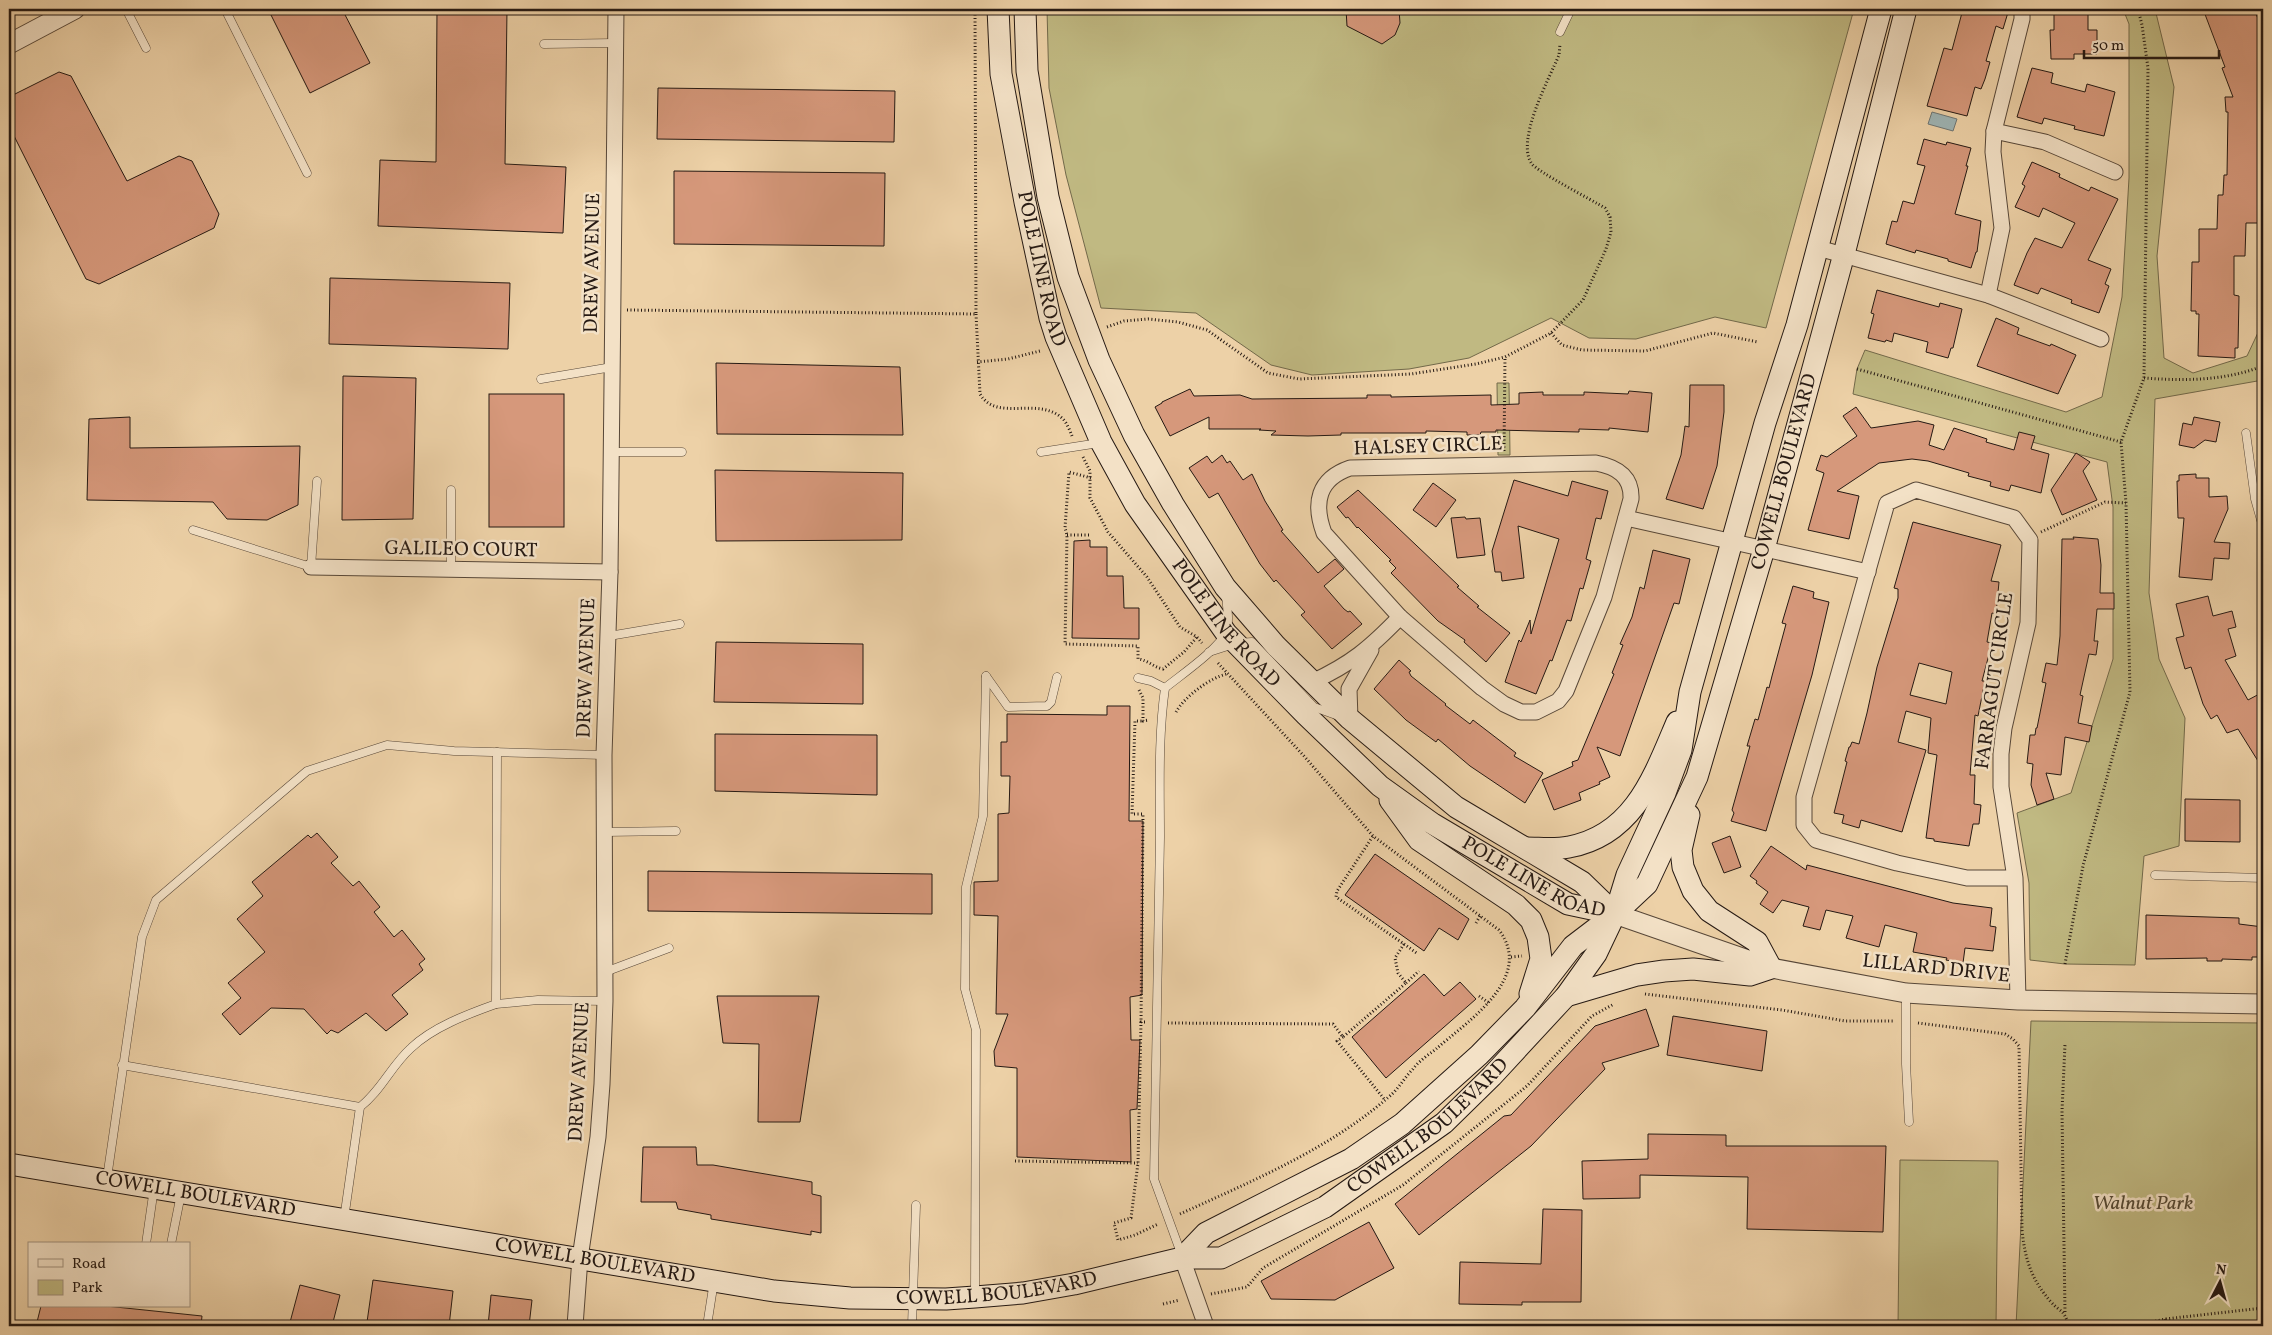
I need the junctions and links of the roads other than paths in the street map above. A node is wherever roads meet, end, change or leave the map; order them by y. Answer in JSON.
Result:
{"nodes":[{"id":1,"x":75,"y":9,"type":"edge"},
{"id":2,"x":126,"y":9,"type":"edge"},
{"id":3,"x":225,"y":9,"type":"edge"},
{"id":4,"x":616,"y":9,"type":"edge"},
{"id":5,"x":998,"y":9,"type":"edge"},
{"id":6,"x":1024,"y":9,"type":"edge"},
{"id":7,"x":1571,"y":9,"type":"edge"},
{"id":8,"x":1881,"y":9,"type":"edge"},
{"id":9,"x":1906,"y":9,"type":"edge"},
{"id":10,"x":2022,"y":9,"type":"edge"},
{"id":11,"x":1560,"y":32,"type":"road end"},
{"id":12,"x":616,"y":43,"type":"junction"},
{"id":13,"x":9,"y":44,"type":"edge"},
{"id":14,"x":544,"y":44,"type":"dead end"},
{"id":15,"x":146,"y":48,"type":"dead end"},
{"id":16,"x":1994,"y":131,"type":"junction"},
{"id":17,"x":2115,"y":172,"type":"dead end"},
{"id":18,"x":307,"y":173,"type":"dead end"},
{"id":19,"x":1818,"y":248,"type":"junction"},
{"id":20,"x":1844,"y":254,"type":"junction"},
{"id":21,"x":1988,"y":294,"type":"junction"},
{"id":22,"x":2101,"y":339,"type":"dead end"},
{"id":23,"x":612,"y":367,"type":"junction"},
{"id":24,"x":541,"y":379,"type":"dead end"},
{"id":25,"x":2246,"y":433,"type":"dead end"},
{"id":26,"x":1101,"y":442,"type":"junction"},
{"id":27,"x":611,"y":452,"type":"junction"},
{"id":28,"x":682,"y":452,"type":"dead end"},
{"id":29,"x":1041,"y":452,"type":"dead end"},
{"id":30,"x":317,"y":480,"type":"dead end"},
{"id":31,"x":451,"y":490,"type":"dead end"},
{"id":32,"x":1626,"y":518,"type":"junction"},
{"id":33,"x":2263,"y":527,"type":"edge"},
{"id":34,"x":193,"y":530,"type":"dead end"},
{"id":35,"x":1731,"y":541,"type":"junction"},
{"id":36,"x":1764,"y":549,"type":"junction"},
{"id":37,"x":311,"y":567,"type":"junction"},
{"id":38,"x":451,"y":569,"type":"junction"},
{"id":39,"x":610,"y":572,"type":"junction"},
{"id":40,"x":1868,"y":572,"type":"junction"},
{"id":41,"x":1225,"y":586,"type":"junction"},
{"id":42,"x":1400,"y":617,"type":"junction"},
{"id":43,"x":680,"y":624,"type":"dead end"},
{"id":44,"x":609,"y":636,"type":"junction"},
{"id":45,"x":1231,"y":638,"type":"junction"},
{"id":46,"x":1372,"y":646,"type":"junction"},
{"id":47,"x":1210,"y":652,"type":"junction"},
{"id":48,"x":1057,"y":677,"type":"dead end"},
{"id":49,"x":1138,"y":678,"type":"dead end"},
{"id":50,"x":1312,"y":682,"type":"junction"},
{"id":51,"x":1165,"y":688,"type":"junction"},
{"id":52,"x":1690,"y":692,"type":"junction"},
{"id":53,"x":1350,"y":719,"type":"junction"},
{"id":54,"x":497,"y":752,"type":"junction"},
{"id":55,"x":604,"y":755,"type":"junction"},
{"id":56,"x":1697,"y":777,"type":"junction"},
{"id":57,"x":1380,"y":786,"type":"junction"},
{"id":58,"x":676,"y":831,"type":"dead end"},
{"id":59,"x":604,"y":832,"type":"junction"},
{"id":60,"x":1524,"y":848,"type":"junction"},
{"id":61,"x":2155,"y":875,"type":"dead end"},
{"id":62,"x":2015,"y":878,"type":"junction"},
{"id":63,"x":2263,"y":878,"type":"edge"},
{"id":64,"x":1615,"y":914,"type":"junction"},
{"id":65,"x":669,"y":948,"type":"dead end"},
{"id":66,"x":1771,"y":968,"type":"junction"},
{"id":67,"x":605,"y":972,"type":"junction"},
{"id":68,"x":1906,"y":993,"type":"junction"},
{"id":69,"x":1566,"y":996,"type":"junction"},
{"id":70,"x":2018,"y":1000,"type":"junction"},
{"id":71,"x":605,"y":1001,"type":"junction"},
{"id":72,"x":496,"y":1004,"type":"junction"},
{"id":73,"x":2263,"y":1004,"type":"edge"},
{"id":74,"x":1525,"y":1008,"type":"junction"},
{"id":75,"x":122,"y":1065,"type":"junction"},
{"id":76,"x":360,"y":1107,"type":"junction"},
{"id":77,"x":1909,"y":1122,"type":"dead end"},
{"id":78,"x":9,"y":1164,"type":"edge"},
{"id":79,"x":1358,"y":1169,"type":"junction"},
{"id":80,"x":106,"y":1178,"type":"junction"},
{"id":81,"x":154,"y":1186,"type":"junction"},
{"id":82,"x":182,"y":1191,"type":"junction"},
{"id":83,"x":916,"y":1205,"type":"dead end"},
{"id":84,"x":344,"y":1219,"type":"junction"},
{"id":85,"x":146,"y":1242,"type":"edge"},
{"id":86,"x":171,"y":1242,"type":"edge"},
{"id":87,"x":580,"y":1258,"type":"junction"},
{"id":88,"x":1182,"y":1258,"type":"junction"},
{"id":89,"x":715,"y":1281,"type":"junction"},
{"id":90,"x":975,"y":1297,"type":"junction"},
{"id":91,"x":913,"y":1299,"type":"junction"},
{"id":92,"x":575,"y":1326,"type":"edge"},
{"id":93,"x":707,"y":1326,"type":"edge"},
{"id":94,"x":912,"y":1326,"type":"edge"},
{"id":95,"x":1206,"y":1326,"type":"edge"}],
"edges":[{"from":1,"to":13,"type":"street"},
{"from":2,"to":15,"type":"lane"},
{"from":3,"to":18,"type":"lane"},
{"from":4,"to":12,"type":"street","name":"DREW AVENUE"},
{"from":5,"to":26,"type":"main road","name":"POLE LINE ROAD"},
{"from":6,"to":41,"type":"main road","name":"POLE LINE ROAD"},
{"from":7,"to":11,"type":"lane"},
{"from":8,"to":19,"type":"main road","name":"COWELL BOULEVARD"},
{"from":9,"to":20,"type":"main road","name":"COWELL BOULEVARD"},
{"from":10,"to":16,"type":"street"},
{"from":12,"to":14,"type":"lane"},
{"from":12,"to":23,"type":"street","name":"DREW AVENUE"},
{"from":16,"to":17,"type":"street"},
{"from":16,"to":21,"type":"street"},
{"from":19,"to":20,"type":"street"},
{"from":19,"to":35,"type":"main road","name":"COWELL BOULEVARD"},
{"from":20,"to":21,"type":"street"},
{"from":20,"to":36,"type":"main road","name":"COWELL BOULEVARD"},
{"from":21,"to":22,"type":"street"},
{"from":23,"to":24,"type":"lane"},
{"from":23,"to":27,"type":"street","name":"DREW AVENUE"},
{"from":25,"to":33,"type":"lane"},
{"from":26,"to":29,"type":"lane"},
{"from":26,"to":45,"type":"main road","name":"POLE LINE ROAD"},
{"from":27,"to":28,"type":"lane"},
{"from":27,"to":39,"type":"street","name":"DREW AVENUE"},
{"from":30,"to":37,"type":"lane"},
{"from":31,"to":38,"type":"lane"},
{"from":32,"to":35,"type":"street"},
{"from":32,"to":42,"type":"street","name":"HALSEY CIRCLE"},
{"from":32,"to":42,"type":"street","name":"HALSEY CIRCLE"},
{"from":34,"to":37,"type":"lane"},
{"from":35,"to":36,"type":"street"},
{"from":35,"to":52,"type":"main road","name":"COWELL BOULEVARD"},
{"from":36,"to":40,"type":"street"},
{"from":36,"to":56,"type":"main road","name":"COWELL BOULEVARD"},
{"from":37,"to":38,"type":"street","name":"GALILEO COURT"},
{"from":38,"to":39,"type":"street","name":"GALILEO COURT"},
{"from":39,"to":44,"type":"street","name":"DREW AVENUE"},
{"from":40,"to":62,"type":"street"},
{"from":40,"to":62,"type":"street","name":"FARRAGUT CIRCLE"},
{"from":41,"to":45,"type":"lane"},
{"from":41,"to":50,"type":"main road","name":"POLE LINE ROAD"},
{"from":42,"to":46,"type":"street"},
{"from":43,"to":44,"type":"lane"},
{"from":44,"to":55,"type":"street","name":"DREW AVENUE"},
{"from":45,"to":47,"type":"lane"},
{"from":45,"to":47,"type":"lane"},
{"from":45,"to":53,"type":"lane"},
{"from":45,"to":57,"type":"main road","name":"POLE LINE ROAD"},
{"from":46,"to":50,"type":"street"},
{"from":46,"to":53,"type":"street"},
{"from":47,"to":51,"type":"lane"},
{"from":48,"to":90,"type":"lane"},
{"from":49,"to":51,"type":"lane"},
{"from":50,"to":53,"type":"main road","name":"POLE LINE ROAD"},
{"from":51,"to":88,"type":"lane"},
{"from":52,"to":60,"type":"main road"},
{"from":52,"to":64,"type":"main road","name":"COWELL BOULEVARD"},
{"from":53,"to":60,"type":"main road","name":"POLE LINE ROAD"},
{"from":54,"to":55,"type":"lane"},
{"from":54,"to":72,"type":"lane"},
{"from":54,"to":75,"type":"lane"},
{"from":55,"to":59,"type":"street","name":"DREW AVENUE"},
{"from":56,"to":64,"type":"main road","name":"COWELL BOULEVARD"},
{"from":56,"to":66,"type":"main road"},
{"from":57,"to":64,"type":"main road","name":"POLE LINE ROAD"},
{"from":57,"to":74,"type":"main road"},
{"from":58,"to":59,"type":"lane"},
{"from":59,"to":67,"type":"street","name":"DREW AVENUE"},
{"from":60,"to":64,"type":"main road","name":"POLE LINE ROAD"},
{"from":61,"to":63,"type":"lane"},
{"from":62,"to":70,"type":"street","name":"FARRAGUT CIRCLE"},
{"from":64,"to":66,"type":"street","name":"LILLARD DRIVE"},
{"from":64,"to":69,"type":"main road","name":"COWELL BOULEVARD"},
{"from":64,"to":74,"type":"main road","name":"COWELL BOULEVARD"},
{"from":65,"to":67,"type":"lane"},
{"from":66,"to":68,"type":"street","name":"LILLARD DRIVE"},
{"from":66,"to":69,"type":"main road"},
{"from":67,"to":71,"type":"street","name":"DREW AVENUE"},
{"from":68,"to":70,"type":"street","name":"LILLARD DRIVE"},
{"from":68,"to":77,"type":"lane"},
{"from":69,"to":79,"type":"main road","name":"COWELL BOULEVARD"},
{"from":70,"to":73,"type":"street","name":"LILLARD DRIVE"},
{"from":71,"to":72,"type":"lane"},
{"from":71,"to":87,"type":"street","name":"DREW AVENUE"},
{"from":72,"to":76,"type":"lane"},
{"from":74,"to":79,"type":"main road","name":"COWELL BOULEVARD"},
{"from":75,"to":76,"type":"lane"},
{"from":75,"to":80,"type":"lane"},
{"from":76,"to":84,"type":"lane"},
{"from":78,"to":80,"type":"main road","name":"COWELL BOULEVARD"},
{"from":79,"to":88,"type":"main road","name":"COWELL BOULEVARD"},
{"from":79,"to":88,"type":"main road","name":"COWELL BOULEVARD"},
{"from":80,"to":81,"type":"main road","name":"COWELL BOULEVARD"},
{"from":81,"to":82,"type":"main road","name":"COWELL BOULEVARD"},
{"from":81,"to":85,"type":"lane"},
{"from":82,"to":84,"type":"main road","name":"COWELL BOULEVARD"},
{"from":82,"to":86,"type":"lane"},
{"from":83,"to":91,"type":"lane"},
{"from":84,"to":87,"type":"main road","name":"COWELL BOULEVARD"},
{"from":87,"to":89,"type":"main road","name":"COWELL BOULEVARD"},
{"from":87,"to":92,"type":"street","name":"DREW AVENUE"},
{"from":88,"to":90,"type":"main road","name":"COWELL BOULEVARD"},
{"from":88,"to":95,"type":"street"},
{"from":89,"to":91,"type":"main road","name":"COWELL BOULEVARD"},
{"from":89,"to":93,"type":"lane"},
{"from":90,"to":91,"type":"main road","name":"COWELL BOULEVARD"},
{"from":91,"to":94,"type":"lane"}]}
